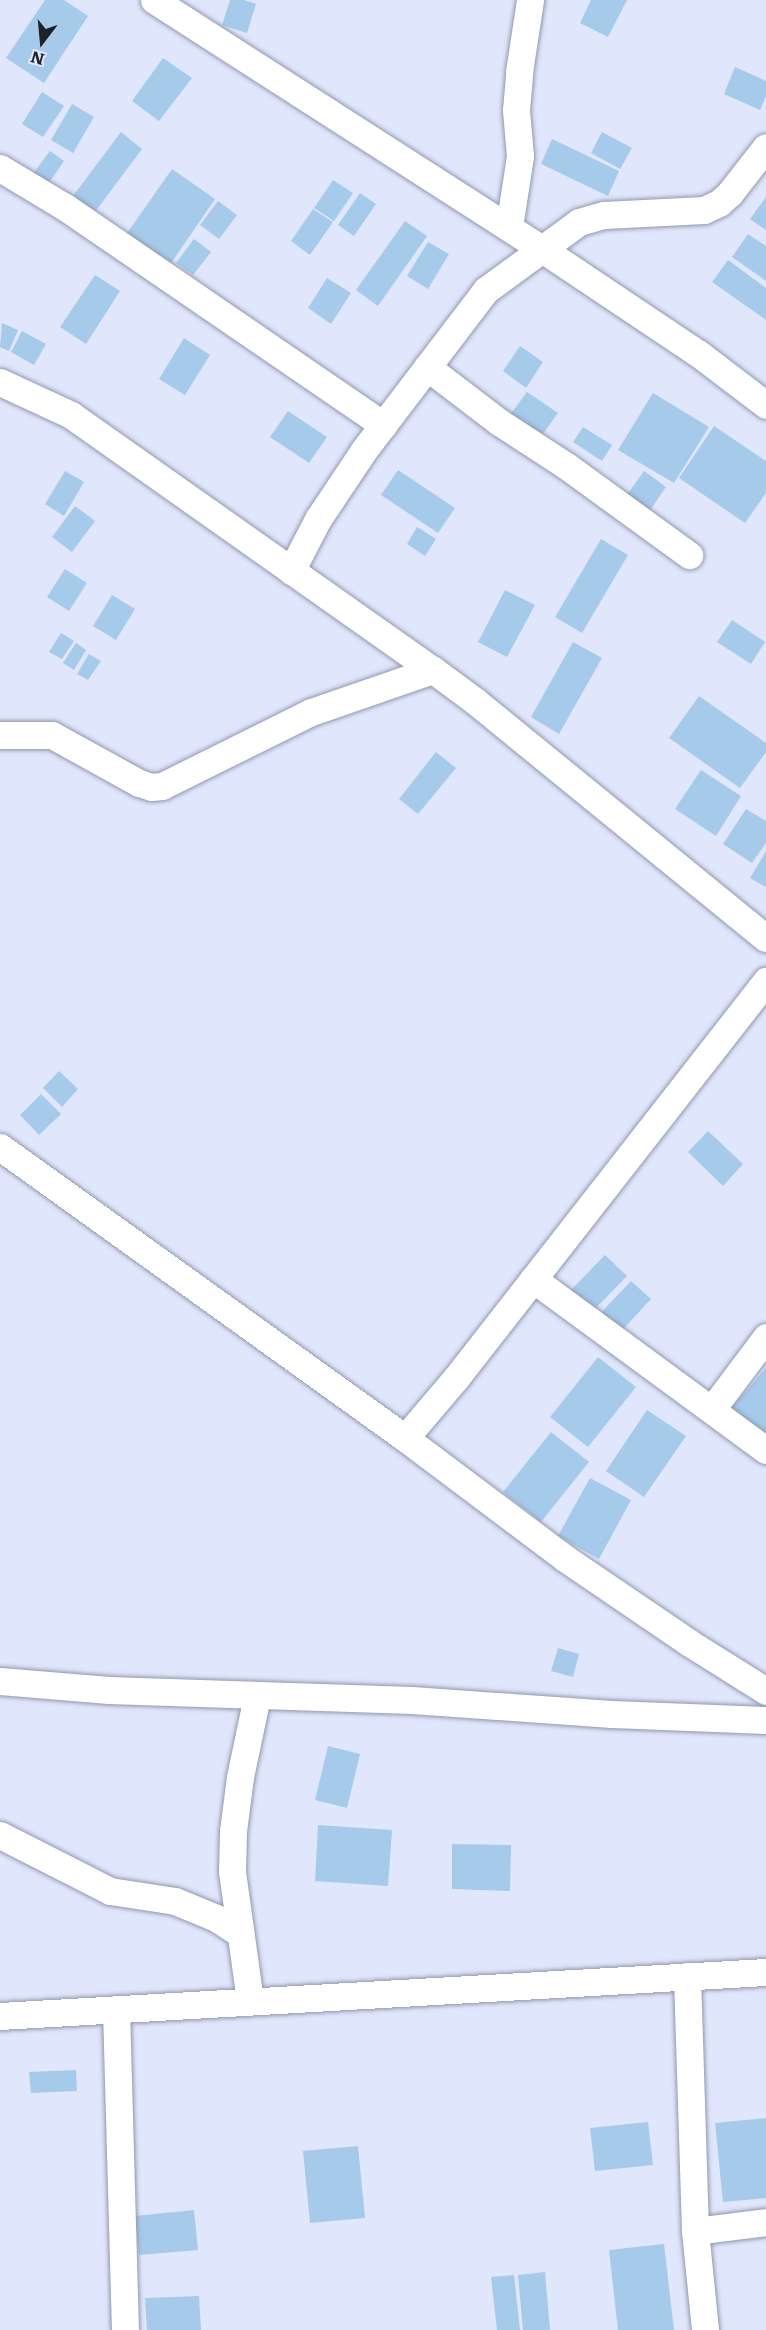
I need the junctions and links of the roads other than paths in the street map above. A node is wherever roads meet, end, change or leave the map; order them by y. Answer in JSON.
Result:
{"nodes":[{"id":1,"x":154,"y":0,"type":"edge"},
{"id":2,"x":530,"y":0,"type":"edge"},
{"id":3,"x":766,"y":147,"type":"edge"},
{"id":4,"x":0,"y":168,"type":"edge"},
{"id":5,"x":509,"y":227,"type":"junction"},
{"id":6,"x":541,"y":248,"type":"junction"},
{"id":7,"x":427,"y":367,"type":"junction"},
{"id":8,"x":0,"y":382,"type":"edge"},
{"id":9,"x":766,"y":405,"type":"edge"},
{"id":10,"x":383,"y":425,"type":"junction"},
{"id":11,"x":690,"y":555,"type":"dead end"},
{"id":12,"x":291,"y":571,"type":"junction"},
{"id":13,"x":433,"y":670,"type":"junction"},
{"id":14,"x":0,"y":735,"type":"edge"},
{"id":15,"x":766,"y":938,"type":"edge"},
{"id":16,"x":766,"y":981,"type":"edge"},
{"id":17,"x":0,"y":1147,"type":"edge"},
{"id":18,"x":533,"y":1279,"type":"junction"},
{"id":19,"x":766,"y":1337,"type":"edge"},
{"id":20,"x":712,"y":1409,"type":"junction"},
{"id":21,"x":405,"y":1438,"type":"junction"},
{"id":22,"x":766,"y":1450,"type":"edge"},
{"id":23,"x":0,"y":1681,"type":"edge"},
{"id":24,"x":766,"y":1691,"type":"edge"},
{"id":25,"x":257,"y":1696,"type":"junction"},
{"id":26,"x":766,"y":1720,"type":"edge"},
{"id":27,"x":0,"y":1836,"type":"edge"},
{"id":28,"x":239,"y":1932,"type":"junction"},
{"id":29,"x":766,"y":1972,"type":"edge"},
{"id":30,"x":687,"y":1976,"type":"junction"},
{"id":31,"x":250,"y":2001,"type":"junction"},
{"id":32,"x":116,"y":2009,"type":"junction"},
{"id":33,"x":0,"y":2016,"type":"edge"},
{"id":34,"x":766,"y":2222,"type":"edge"},
{"id":35,"x":695,"y":2231,"type":"junction"},
{"id":36,"x":125,"y":2330,"type":"edge"},
{"id":37,"x":705,"y":2330,"type":"edge"}],
"edges":[{"from":1,"to":5,"type":"street"},
{"from":2,"to":5,"type":"street"},
{"from":3,"to":6,"type":"street"},
{"from":4,"to":10,"type":"street"},
{"from":5,"to":6,"type":"street"},
{"from":6,"to":7,"type":"street"},
{"from":6,"to":9,"type":"street"},
{"from":7,"to":10,"type":"street"},
{"from":7,"to":11,"type":"street"},
{"from":8,"to":12,"type":"street"},
{"from":10,"to":12,"type":"street"},
{"from":12,"to":13,"type":"street"},
{"from":13,"to":14,"type":"street"},
{"from":13,"to":15,"type":"street"},
{"from":16,"to":18,"type":"street"},
{"from":17,"to":21,"type":"street"},
{"from":18,"to":20,"type":"street"},
{"from":18,"to":21,"type":"street"},
{"from":19,"to":20,"type":"street"},
{"from":20,"to":22,"type":"street"},
{"from":21,"to":24,"type":"street"},
{"from":23,"to":25,"type":"street"},
{"from":25,"to":26,"type":"street"},
{"from":25,"to":28,"type":"street"},
{"from":27,"to":28,"type":"street"},
{"from":28,"to":31,"type":"street"},
{"from":29,"to":30,"type":"street"},
{"from":30,"to":31,"type":"street"},
{"from":30,"to":35,"type":"street"},
{"from":31,"to":32,"type":"street"},
{"from":32,"to":33,"type":"street"},
{"from":32,"to":36,"type":"street"},
{"from":34,"to":35,"type":"street"},
{"from":35,"to":37,"type":"street"}]}
